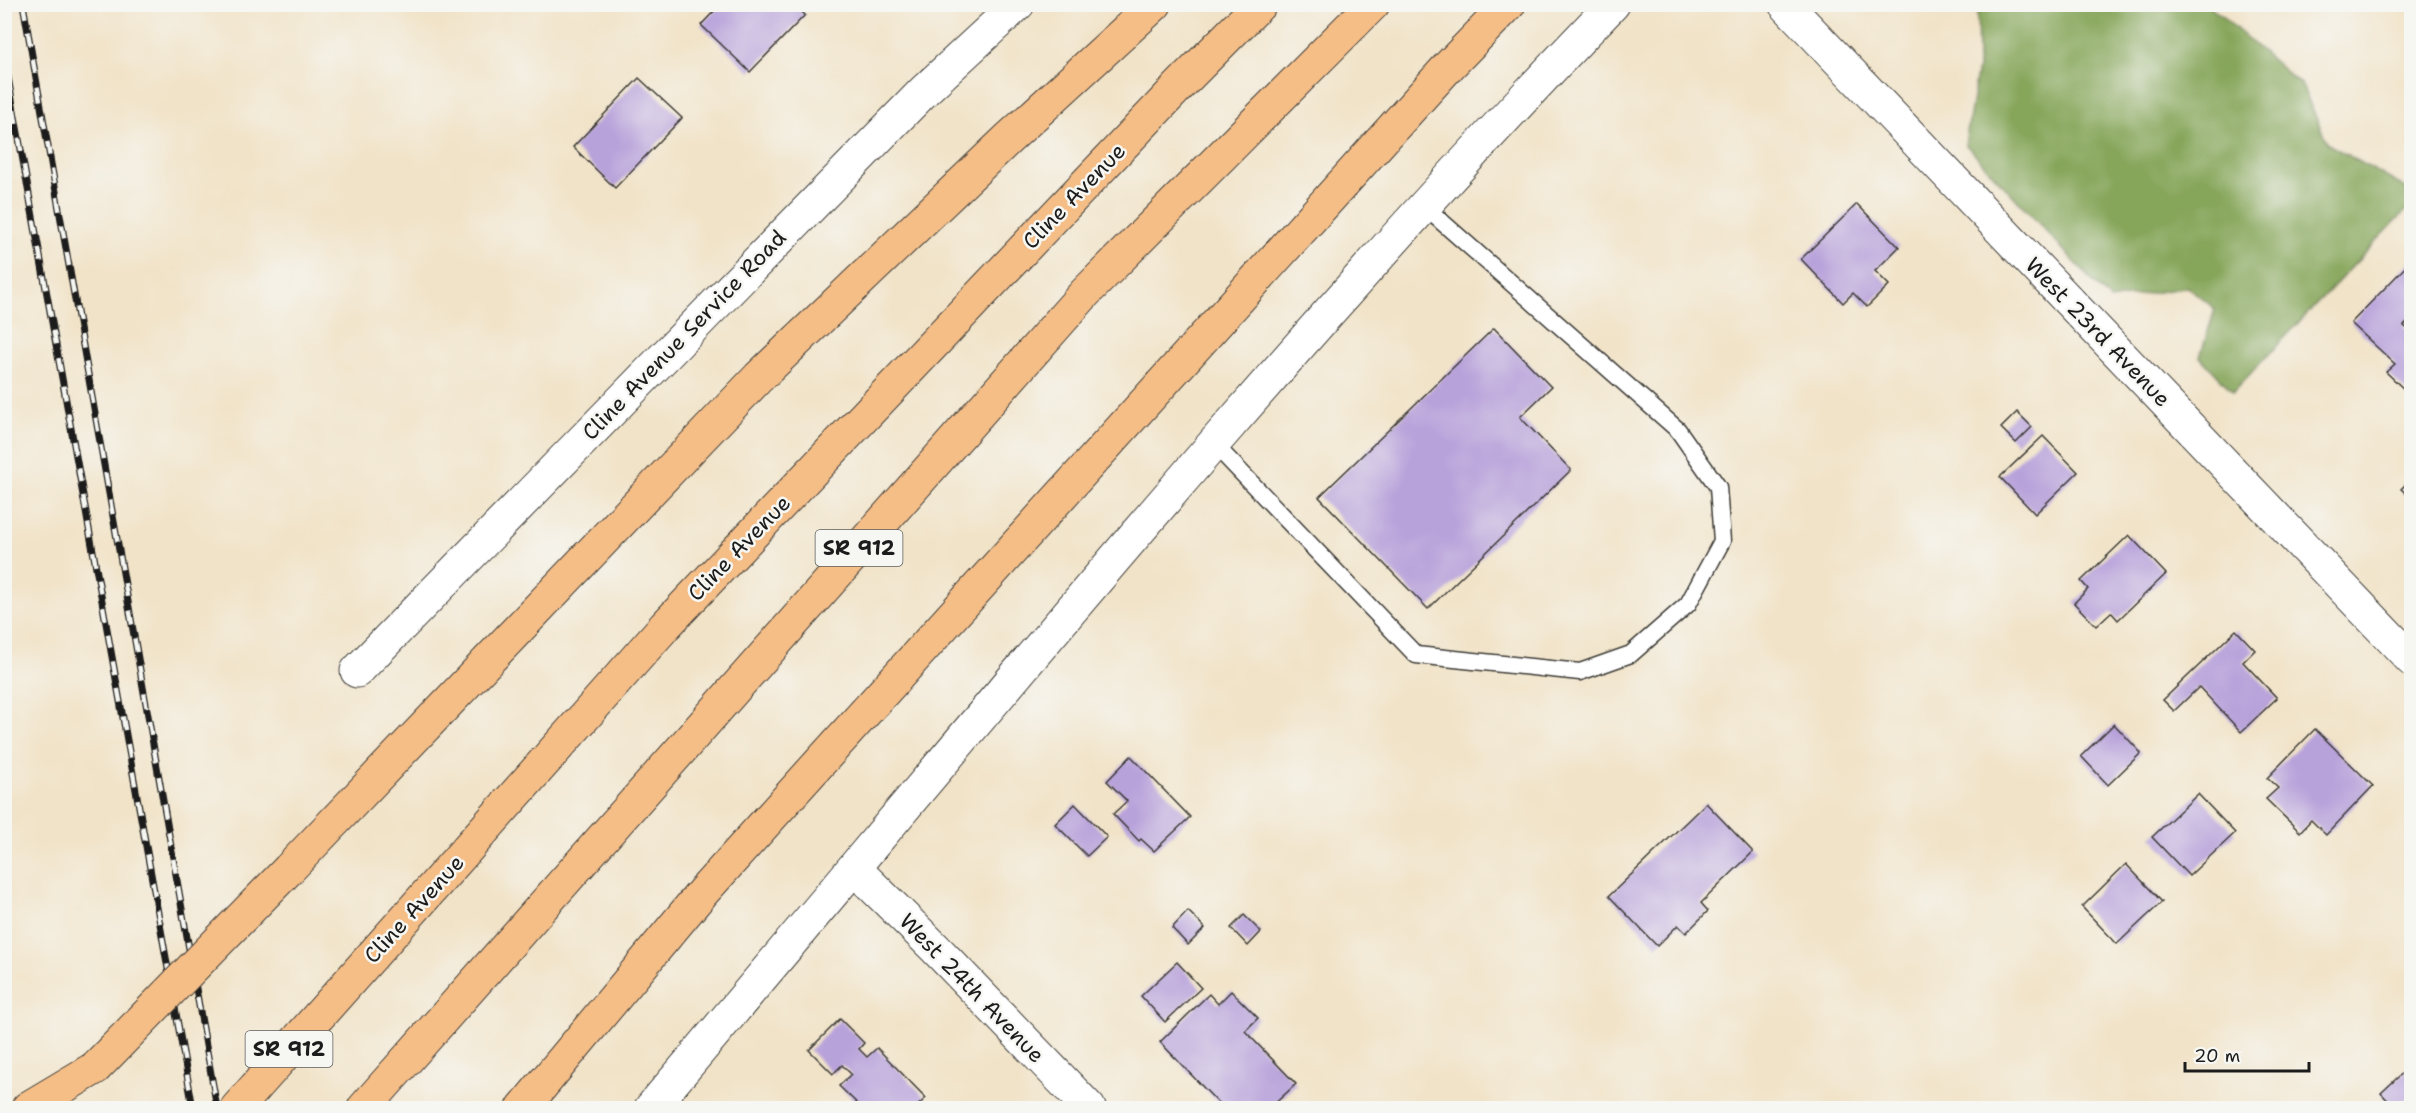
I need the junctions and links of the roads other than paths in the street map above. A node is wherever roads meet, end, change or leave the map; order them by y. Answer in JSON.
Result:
{"nodes":[{"id":1,"x":1018,"y":4,"type":"edge"},
{"id":2,"x":1155,"y":4,"type":"edge"},
{"id":3,"x":1260,"y":4,"type":"edge"},
{"id":4,"x":1373,"y":4,"type":"edge"},
{"id":5,"x":1509,"y":4,"type":"edge"},
{"id":6,"x":1613,"y":4,"type":"edge"},
{"id":7,"x":1785,"y":4,"type":"edge"},
{"id":8,"x":1425,"y":207,"type":"junction"},
{"id":9,"x":1214,"y":444,"type":"junction"},
{"id":10,"x":2412,"y":660,"type":"edge"},
{"id":11,"x":357,"y":671,"type":"dead end"},
{"id":12,"x":854,"y":868,"type":"junction"},
{"id":13,"x":95,"y":1068,"type":"junction"},
{"id":14,"x":28,"y":1108,"type":"edge"},
{"id":15,"x":51,"y":1108,"type":"edge"},
{"id":16,"x":237,"y":1108,"type":"edge"},
{"id":17,"x":364,"y":1108,"type":"edge"},
{"id":18,"x":523,"y":1108,"type":"edge"},
{"id":19,"x":651,"y":1108,"type":"edge"},
{"id":20,"x":1089,"y":1108,"type":"edge"}],
"edges":[{"from":1,"to":11,"type":"street","name":"Cline Avenue Service Road"},
{"from":2,"to":13,"type":"highway","bridge":true},
{"from":3,"to":16,"type":"highway","name":"Cline Avenue","number":"SR 912"},
{"from":4,"to":17,"type":"highway","number":"SR 912"},
{"from":5,"to":18,"type":"highway"},
{"from":6,"to":8,"type":"street"},
{"from":7,"to":10,"type":"street","name":"West 23rd Avenue"},
{"from":8,"to":9,"type":"street"},
{"from":8,"to":9,"type":"lane"},
{"from":9,"to":12,"type":"street"},
{"from":12,"to":19,"type":"street"},
{"from":12,"to":20,"type":"street","name":"West 24th Avenue"},
{"from":13,"to":14,"type":"highway"},
{"from":13,"to":15,"type":"highway"}]}
